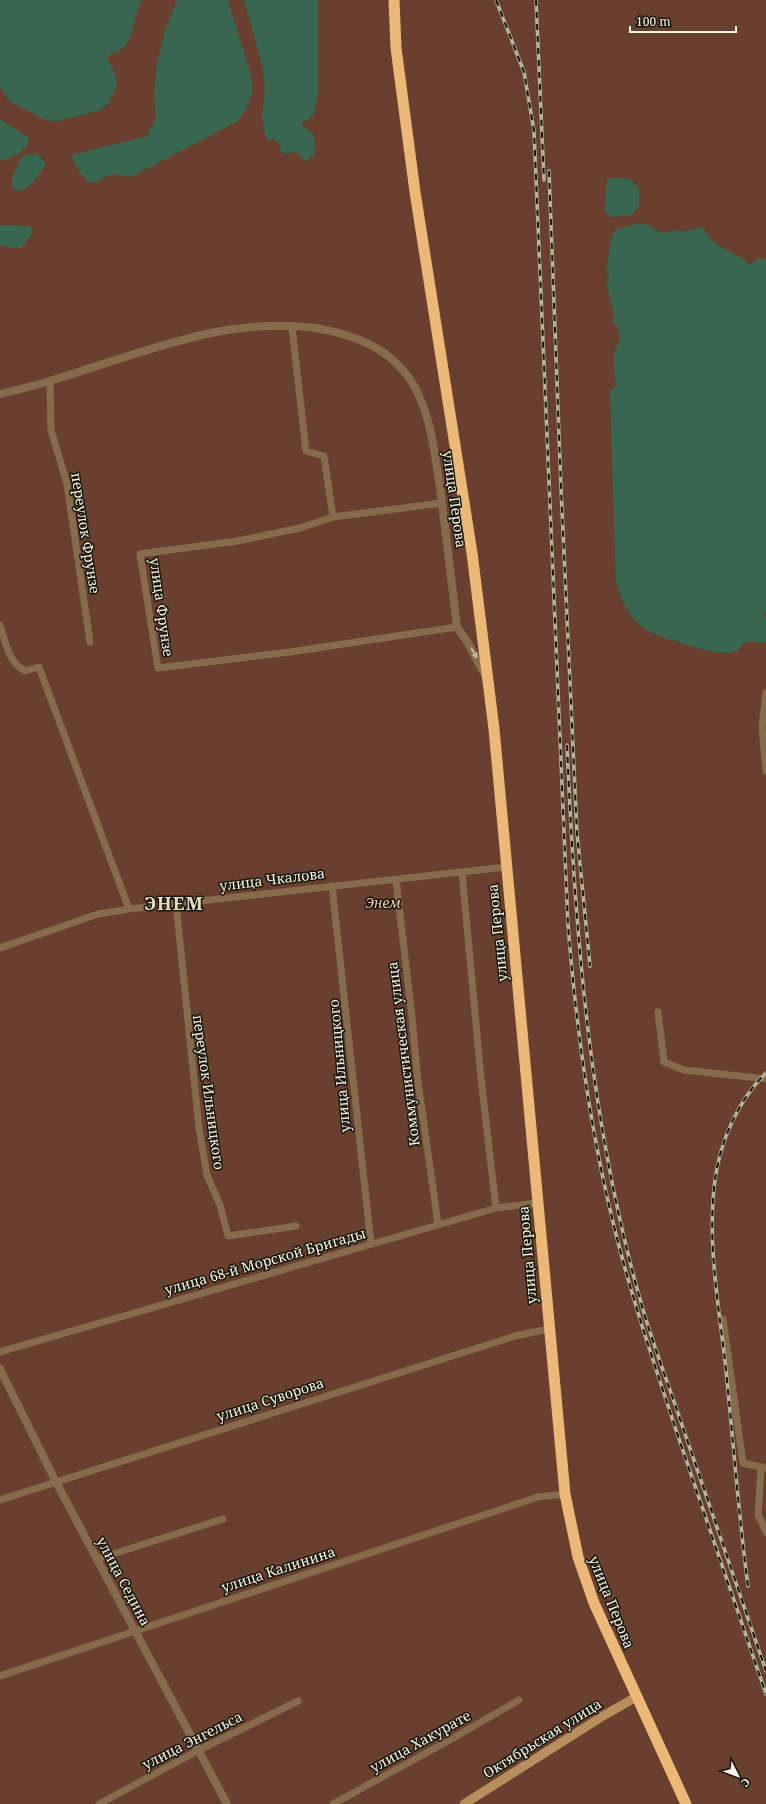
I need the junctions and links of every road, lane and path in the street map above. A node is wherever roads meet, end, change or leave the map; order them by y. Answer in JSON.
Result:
{"nodes":[{"id":1,"x":394,"y":0,"type":"edge"},
{"id":2,"x":292,"y":327,"type":"junction"},
{"id":3,"x":50,"y":381,"type":"junction"},
{"id":4,"x":0,"y":394,"type":"edge"},
{"id":5,"x":442,"y":503,"type":"junction"},
{"id":6,"x":333,"y":517,"type":"junction"},
{"id":7,"x":0,"y":625,"type":"edge"},
{"id":8,"x":457,"y":627,"type":"junction"},
{"id":9,"x":90,"y":642,"type":"dead end"},
{"id":10,"x":488,"y":681,"type":"junction"},
{"id":11,"x":766,"y":693,"type":"edge"},
{"id":12,"x":766,"y":771,"type":"edge"},
{"id":13,"x":506,"y":867,"type":"junction"},
{"id":14,"x":462,"y":872,"type":"junction"},
{"id":15,"x":396,"y":880,"type":"junction"},
{"id":16,"x":332,"y":886,"type":"junction"},
{"id":17,"x":176,"y":903,"type":"junction"},
{"id":18,"x":129,"y":908,"type":"junction"},
{"id":19,"x":0,"y":948,"type":"edge"},
{"id":20,"x":658,"y":1012,"type":"dead end"},
{"id":21,"x":766,"y":1079,"type":"edge"},
{"id":22,"x":538,"y":1203,"type":"junction"},
{"id":23,"x":496,"y":1208,"type":"junction"},
{"id":24,"x":438,"y":1224,"type":"junction"},
{"id":25,"x":296,"y":1226,"type":"dead end"},
{"id":26,"x":371,"y":1244,"type":"junction"},
{"id":27,"x":723,"y":1319,"type":"dead end"},
{"id":28,"x":549,"y":1330,"type":"junction"},
{"id":29,"x":0,"y":1352,"type":"edge"},
{"id":30,"x":0,"y":1369,"type":"edge"},
{"id":31,"x":764,"y":1468,"type":"edge"},
{"id":32,"x":56,"y":1482,"type":"junction"},
{"id":33,"x":565,"y":1494,"type":"junction"},
{"id":34,"x":0,"y":1500,"type":"edge"},
{"id":35,"x":223,"y":1518,"type":"dead end"},
{"id":36,"x":766,"y":1532,"type":"edge"},
{"id":37,"x":97,"y":1559,"type":"junction"},
{"id":38,"x":136,"y":1630,"type":"junction"},
{"id":39,"x":0,"y":1676,"type":"edge"},
{"id":40,"x":636,"y":1697,"type":"junction"},
{"id":41,"x":519,"y":1700,"type":"dead end"},
{"id":42,"x":298,"y":1701,"type":"dead end"},
{"id":43,"x":199,"y":1750,"type":"junction"},
{"id":44,"x":99,"y":1804,"type":"edge"},
{"id":45,"x":227,"y":1804,"type":"edge"},
{"id":46,"x":333,"y":1804,"type":"edge"},
{"id":47,"x":464,"y":1804,"type":"edge"},
{"id":48,"x":686,"y":1804,"type":"edge"}],
"edges":[{"from":1,"to":10,"type":"highway","name":"улица Перова"},
{"from":2,"to":3,"type":"street","name":"улица Перова"},
{"from":2,"to":5,"type":"street","name":"улица Перова"},
{"from":2,"to":6,"type":"street"},
{"from":3,"to":4,"type":"street","name":"улица Перова"},
{"from":3,"to":9,"type":"street","name":"переулок Фрунзе"},
{"from":5,"to":6,"type":"street","name":"улица Фрунзе"},
{"from":5,"to":8,"type":"street","name":"улица Перова"},
{"from":6,"to":8,"type":"street","name":"улица Фрунзе"},
{"from":7,"to":18,"type":"street"},
{"from":8,"to":10,"type":"street","name":"улица Перова","one_way":true},
{"from":10,"to":13,"type":"highway","name":"улица Перова"},
{"from":11,"to":12,"type":"street"},
{"from":13,"to":14,"type":"street","name":"улица Чкалова"},
{"from":13,"to":22,"type":"highway","name":"улица Перова"},
{"from":14,"to":15,"type":"street","name":"улица Чкалова"},
{"from":14,"to":23,"type":"street","name":"улица Перова"},
{"from":15,"to":16,"type":"street","name":"улица Чкалова"},
{"from":15,"to":24,"type":"street","name":"Коммунистическая улица"},
{"from":16,"to":17,"type":"street","name":"улица Чкалова"},
{"from":16,"to":26,"type":"street","name":"улица Ильницкого"},
{"from":17,"to":18,"type":"street","name":"улица Чкалова"},
{"from":17,"to":25,"type":"street","name":"переулок Ильницкого"},
{"from":18,"to":19,"type":"street","name":"улица Чкалова"},
{"from":20,"to":21,"type":"street"},
{"from":22,"to":23,"type":"street","name":"улица 68-й Морской Бригады"},
{"from":22,"to":28,"type":"highway","name":"улица Перова"},
{"from":23,"to":24,"type":"street","name":"улица 68-й Морской Бригады"},
{"from":24,"to":26,"type":"street","name":"улица 68-й Морской Бригады"},
{"from":26,"to":29,"type":"street","name":"улица 68-й Морской Бригады"},
{"from":27,"to":31,"type":"street"},
{"from":28,"to":32,"type":"street","name":"улица Суворова"},
{"from":28,"to":33,"type":"highway","name":"улица Перова"},
{"from":30,"to":32,"type":"street","name":"улица Седина"},
{"from":31,"to":36,"type":"street"},
{"from":32,"to":34,"type":"street","name":"улица Суворова"},
{"from":32,"to":37,"type":"street","name":"улица Седина"},
{"from":33,"to":38,"type":"street","name":"улица Калинина"},
{"from":33,"to":40,"type":"highway","name":"улица Перова"},
{"from":35,"to":37,"type":"street"},
{"from":37,"to":38,"type":"street","name":"улица Седина"},
{"from":38,"to":39,"type":"street","name":"улица Калинина"},
{"from":38,"to":43,"type":"street","name":"улица Седина"},
{"from":40,"to":47,"type":"main road","name":"Октябрьская улица"},
{"from":40,"to":48,"type":"highway","name":"улица Перова"},
{"from":41,"to":46,"type":"street","name":"улица Хакурате"},
{"from":42,"to":43,"type":"street","name":"улица Энгельса"},
{"from":43,"to":44,"type":"street","name":"улица Энгельса"},
{"from":43,"to":45,"type":"street","name":"улица Седина"}]}
